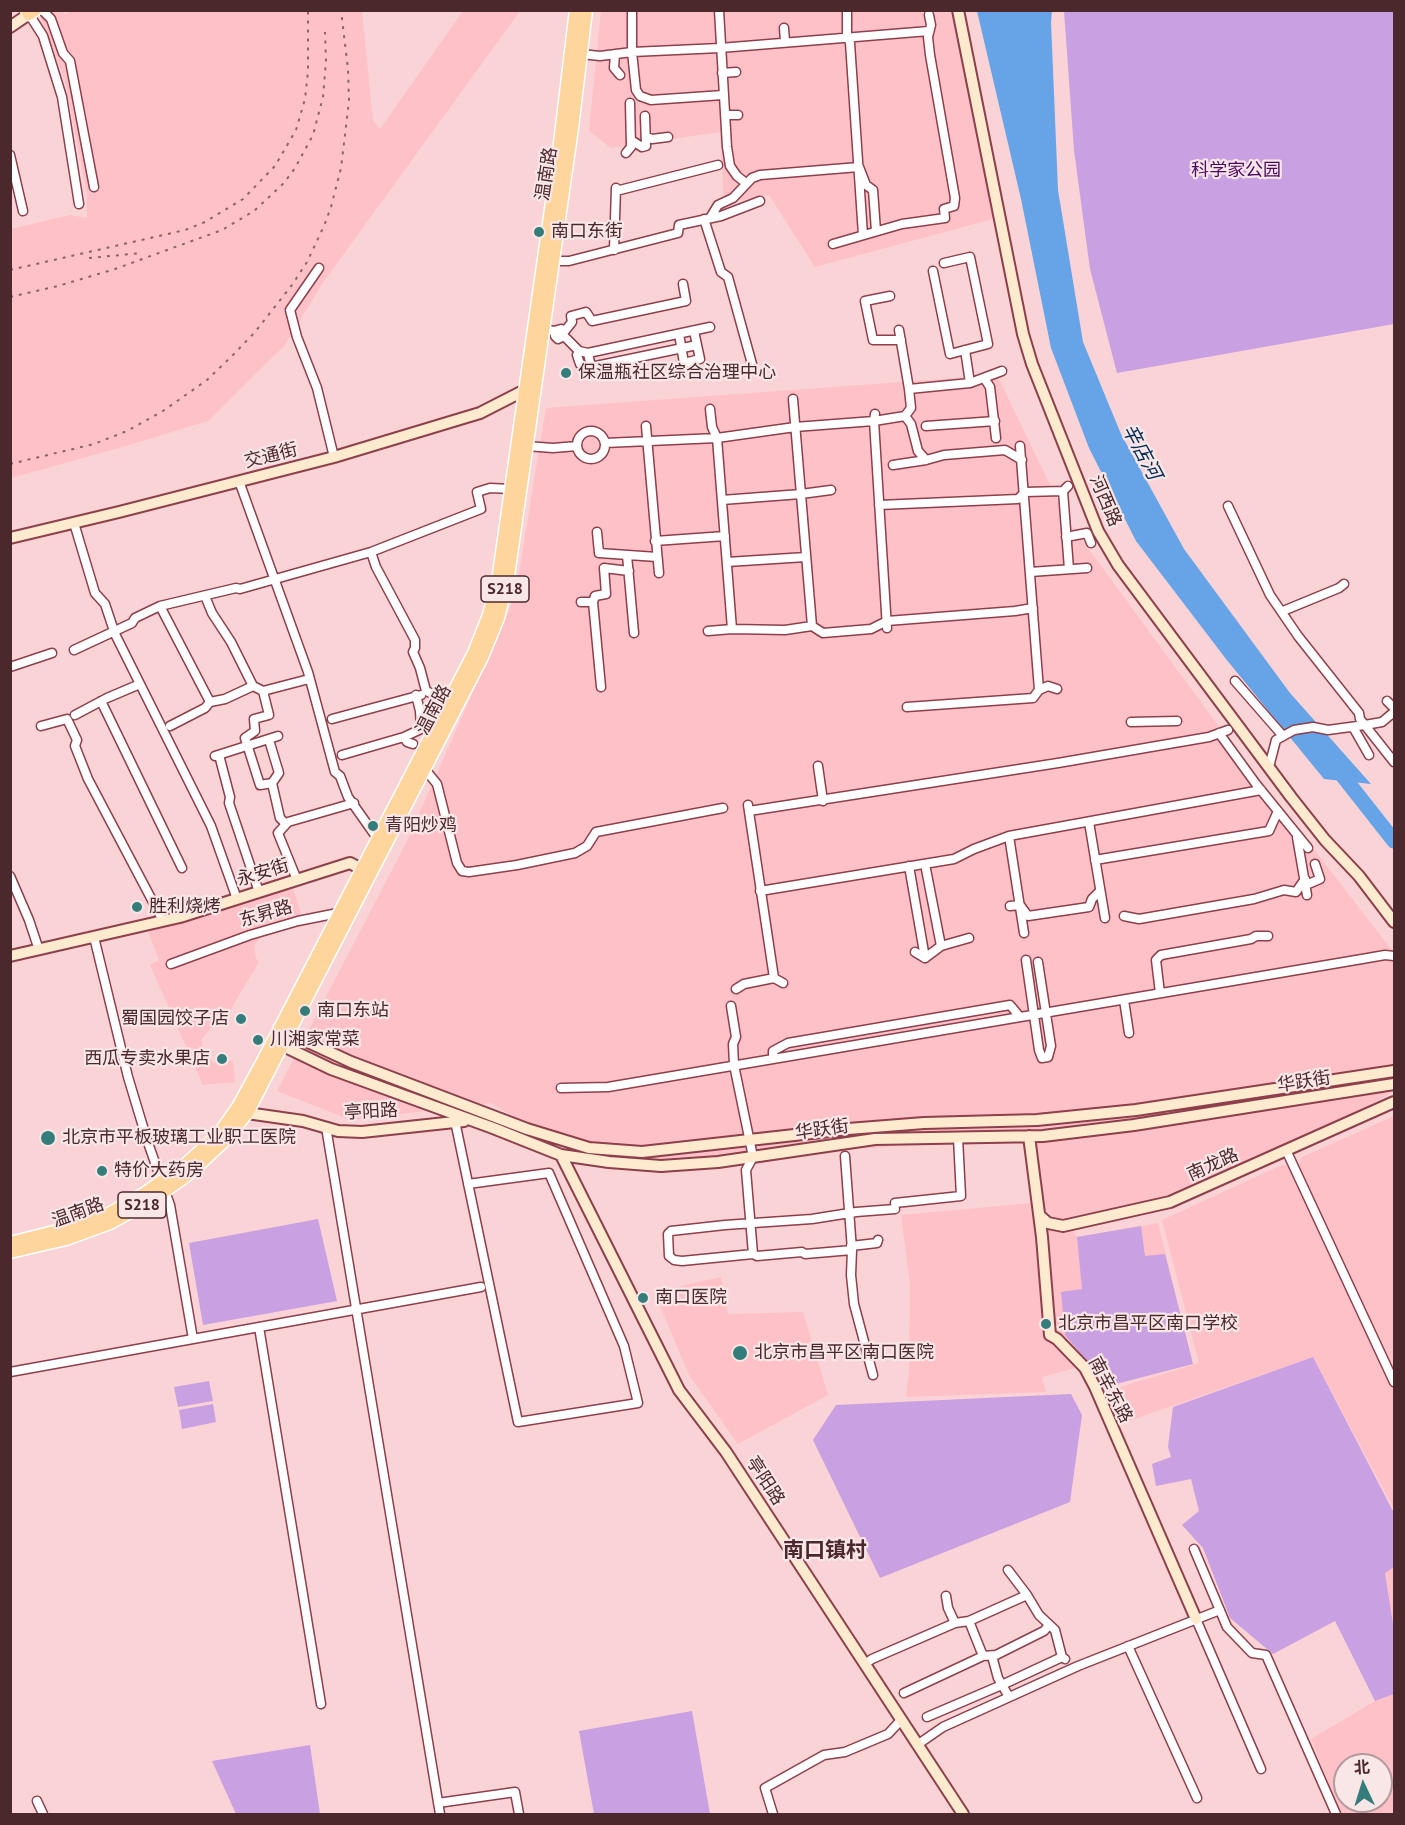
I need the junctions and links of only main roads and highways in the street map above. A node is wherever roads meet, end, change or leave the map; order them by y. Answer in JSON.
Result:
{"nodes":[{"id":1,"x":576,"y":10,"type":"edge"},
{"id":2,"x":586,"y":10,"type":"edge"},
{"id":3,"x":529,"y":391,"type":"junction"},
{"id":4,"x":365,"y":871,"type":"junction"},
{"id":5,"x":284,"y":1030,"type":"junction"},
{"id":6,"x":163,"y":1186,"type":"junction"},
{"id":7,"x":10,"y":1243,"type":"edge"},
{"id":8,"x":10,"y":1252,"type":"edge"}],
"edges":[{"from":1,"to":3,"type":"main road","name":"温南路","number":"S218"},
{"from":2,"to":3,"type":"main road","name":"温南路","number":"S218"},
{"from":3,"to":4,"type":"main road","name":"温南路","number":"S218"},
{"from":3,"to":4,"type":"main road","name":"温南路","number":"S218"},
{"from":4,"to":5,"type":"main road","name":"温南路","number":"S218"},
{"from":4,"to":5,"type":"main road","name":"温南路","number":"S218"},
{"from":5,"to":6,"type":"main road","name":"温南路","number":"S218"},
{"from":6,"to":7,"type":"main road","name":"温南路","number":"S218"},
{"from":6,"to":8,"type":"main road","name":"温南路","number":"S218"}]}
